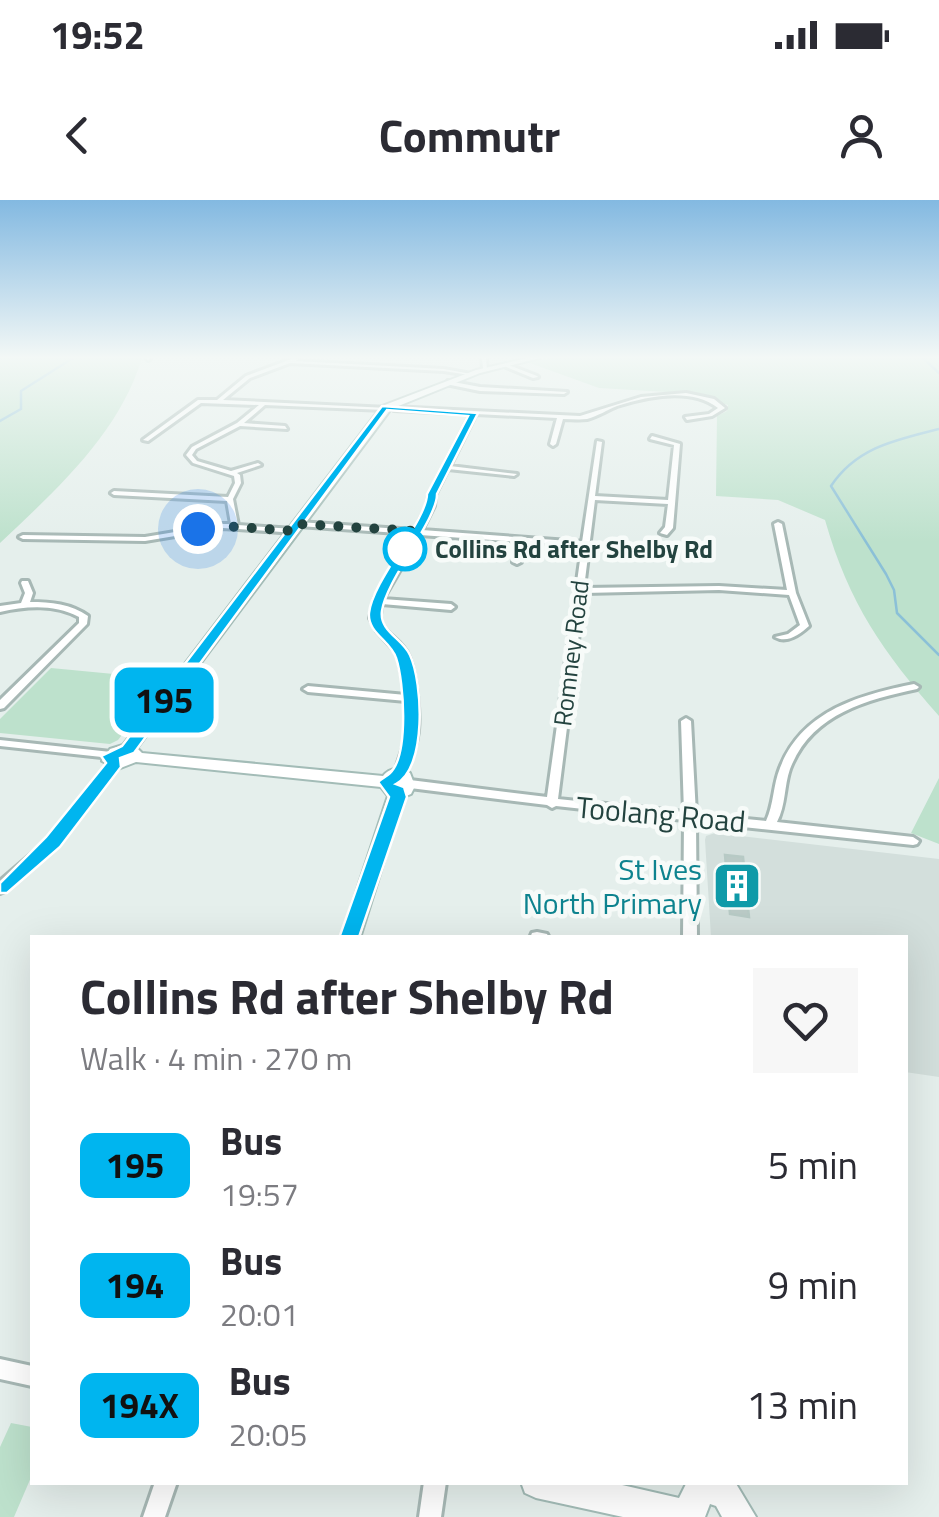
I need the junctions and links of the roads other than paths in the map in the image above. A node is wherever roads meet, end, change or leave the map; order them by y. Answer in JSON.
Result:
{"nodes":[{"id":1,"x":173,"y":419,"type":"edge"},
{"id":2,"x":244,"y":419,"type":"edge"},
{"id":3,"x":381,"y":419,"type":"edge"},
{"id":4,"x":471,"y":419,"type":"edge"},
{"id":5,"x":560,"y":419,"type":"edge"},
{"id":6,"x":239,"y":424,"type":"junction"},
{"id":7,"x":286,"y":428,"type":"dead end"},
{"id":8,"x":652,"y":438,"type":"dead end"},
{"id":9,"x":146,"y":440,"type":"dead end"},
{"id":10,"x":600,"y":442,"type":"dead end"},
{"id":11,"x":552,"y":444,"type":"dead end"},
{"id":12,"x":258,"y":465,"type":"dead end"},
{"id":13,"x":446,"y":467,"type":"junction"},
{"id":14,"x":233,"y":472,"type":"junction"},
{"id":15,"x":514,"y":474,"type":"dead end"},
{"id":16,"x":114,"y":494,"type":"dead end"},
{"id":17,"x":592,"y":498,"type":"junction"},
{"id":18,"x":230,"y":499,"type":"junction"},
{"id":19,"x":670,"y":502,"type":"junction"},
{"id":20,"x":778,"y":524,"type":"dead end"},
{"id":21,"x":234,"y":527,"type":"junction"},
{"id":22,"x":296,"y":527,"type":"junction"},
{"id":23,"x":416,"y":531,"type":"junction"},
{"id":24,"x":664,"y":533,"type":"dead end"},
{"id":25,"x":23,"y":537,"type":"dead end"},
{"id":26,"x":523,"y":540,"type":"junction"},
{"id":27,"x":584,"y":544,"type":"junction"},
{"id":28,"x":518,"y":562,"type":"dead end"},
{"id":29,"x":26,"y":583,"type":"dead end"},
{"id":30,"x":579,"y":591,"type":"junction"},
{"id":31,"x":792,"y":593,"type":"junction"},
{"id":32,"x":380,"y":601,"type":"junction"},
{"id":33,"x":25,"y":605,"type":"junction"},
{"id":34,"x":451,"y":607,"type":"dead end"},
{"id":35,"x":0,"y":610,"type":"edge"},
{"id":36,"x":780,"y":637,"type":"dead end"},
{"id":37,"x":914,"y":687,"type":"dead end"},
{"id":38,"x":308,"y":689,"type":"dead end"},
{"id":39,"x":408,"y":698,"type":"junction"},
{"id":40,"x":0,"y":706,"type":"edge"},
{"id":41,"x":686,"y":721,"type":"dead end"},
{"id":42,"x":0,"y":743,"type":"edge"},
{"id":43,"x":130,"y":753,"type":"junction"},
{"id":44,"x":113,"y":759,"type":"junction"},
{"id":45,"x":399,"y":783,"type":"junction"},
{"id":46,"x":552,"y":804,"type":"junction"},
{"id":47,"x":689,"y":817,"type":"junction"},
{"id":48,"x":771,"y":823,"type":"junction"},
{"id":49,"x":912,"y":841,"type":"dead end"},
{"id":50,"x":0,"y":888,"type":"edge"},
{"id":51,"x":351,"y":935,"type":"edge"},
{"id":52,"x":690,"y":935,"type":"edge"},
{"id":53,"x":0,"y":1369,"type":"edge"},
{"id":54,"x":30,"y":1376,"type":"edge"},
{"id":55,"x":165,"y":1485,"type":"edge"},
{"id":56,"x":435,"y":1485,"type":"edge"},
{"id":57,"x":550,"y":1485,"type":"edge"},
{"id":58,"x":714,"y":1486,"type":"edge"},
{"id":59,"x":689,"y":1516,"type":"edge"},
{"id":60,"x":154,"y":1517,"type":"edge"},
{"id":61,"x":430,"y":1517,"type":"edge"},
{"id":62,"x":740,"y":1517,"type":"edge"}],
"edges":[{"from":1,"to":9,"type":"street"},
{"from":2,"to":6,"type":"street"},
{"from":3,"to":22,"type":"street"},
{"from":4,"to":13,"type":"street"},
{"from":5,"to":11,"type":"street"},
{"from":6,"to":7,"type":"street"},
{"from":6,"to":14,"type":"street"},
{"from":8,"to":19,"type":"street"},
{"from":10,"to":17,"type":"street","name":"Romney Road"},
{"from":12,"to":14,"type":"street"},
{"from":13,"to":15,"type":"street"},
{"from":13,"to":23,"type":"street"},
{"from":14,"to":18,"type":"street"},
{"from":16,"to":18,"type":"street"},
{"from":17,"to":19,"type":"street"},
{"from":17,"to":27,"type":"street","name":"Romney Road"},
{"from":18,"to":21,"type":"street"},
{"from":19,"to":24,"type":"street"},
{"from":20,"to":31,"type":"street"},
{"from":21,"to":22,"type":"street"},
{"from":21,"to":25,"type":"street"},
{"from":22,"to":23,"type":"street"},
{"from":22,"to":43,"type":"street"},
{"from":23,"to":26,"type":"street"},
{"from":23,"to":32,"type":"street"},
{"from":26,"to":27,"type":"street"},
{"from":26,"to":28,"type":"street"},
{"from":27,"to":30,"type":"street","name":"Romney Road"},
{"from":29,"to":33,"type":"street"},
{"from":30,"to":31,"type":"street"},
{"from":30,"to":46,"type":"street","name":"Romney Road"},
{"from":31,"to":36,"type":"street"},
{"from":32,"to":34,"type":"street"},
{"from":32,"to":39,"type":"street"},
{"from":33,"to":35,"type":"street"},
{"from":33,"to":40,"type":"street"},
{"from":37,"to":48,"type":"street"},
{"from":38,"to":39,"type":"street"},
{"from":39,"to":45,"type":"street"},
{"from":41,"to":47,"type":"street"},
{"from":42,"to":44,"type":"street"},
{"from":43,"to":44,"type":"street"},
{"from":43,"to":45,"type":"street","name":"Toolang Road"},
{"from":44,"to":50,"type":"street"},
{"from":45,"to":46,"type":"street","name":"Toolang Road"},
{"from":45,"to":51,"type":"street"},
{"from":46,"to":47,"type":"street","name":"Toolang Road"},
{"from":47,"to":48,"type":"street","name":"Toolang Road"},
{"from":47,"to":52,"type":"street"},
{"from":48,"to":49,"type":"street","name":"Toolang Road"},
{"from":53,"to":54,"type":"street"},
{"from":55,"to":60,"type":"street"},
{"from":56,"to":61,"type":"street"},
{"from":57,"to":59,"type":"street"},
{"from":58,"to":59,"type":"street"},
{"from":58,"to":62,"type":"street"}]}
